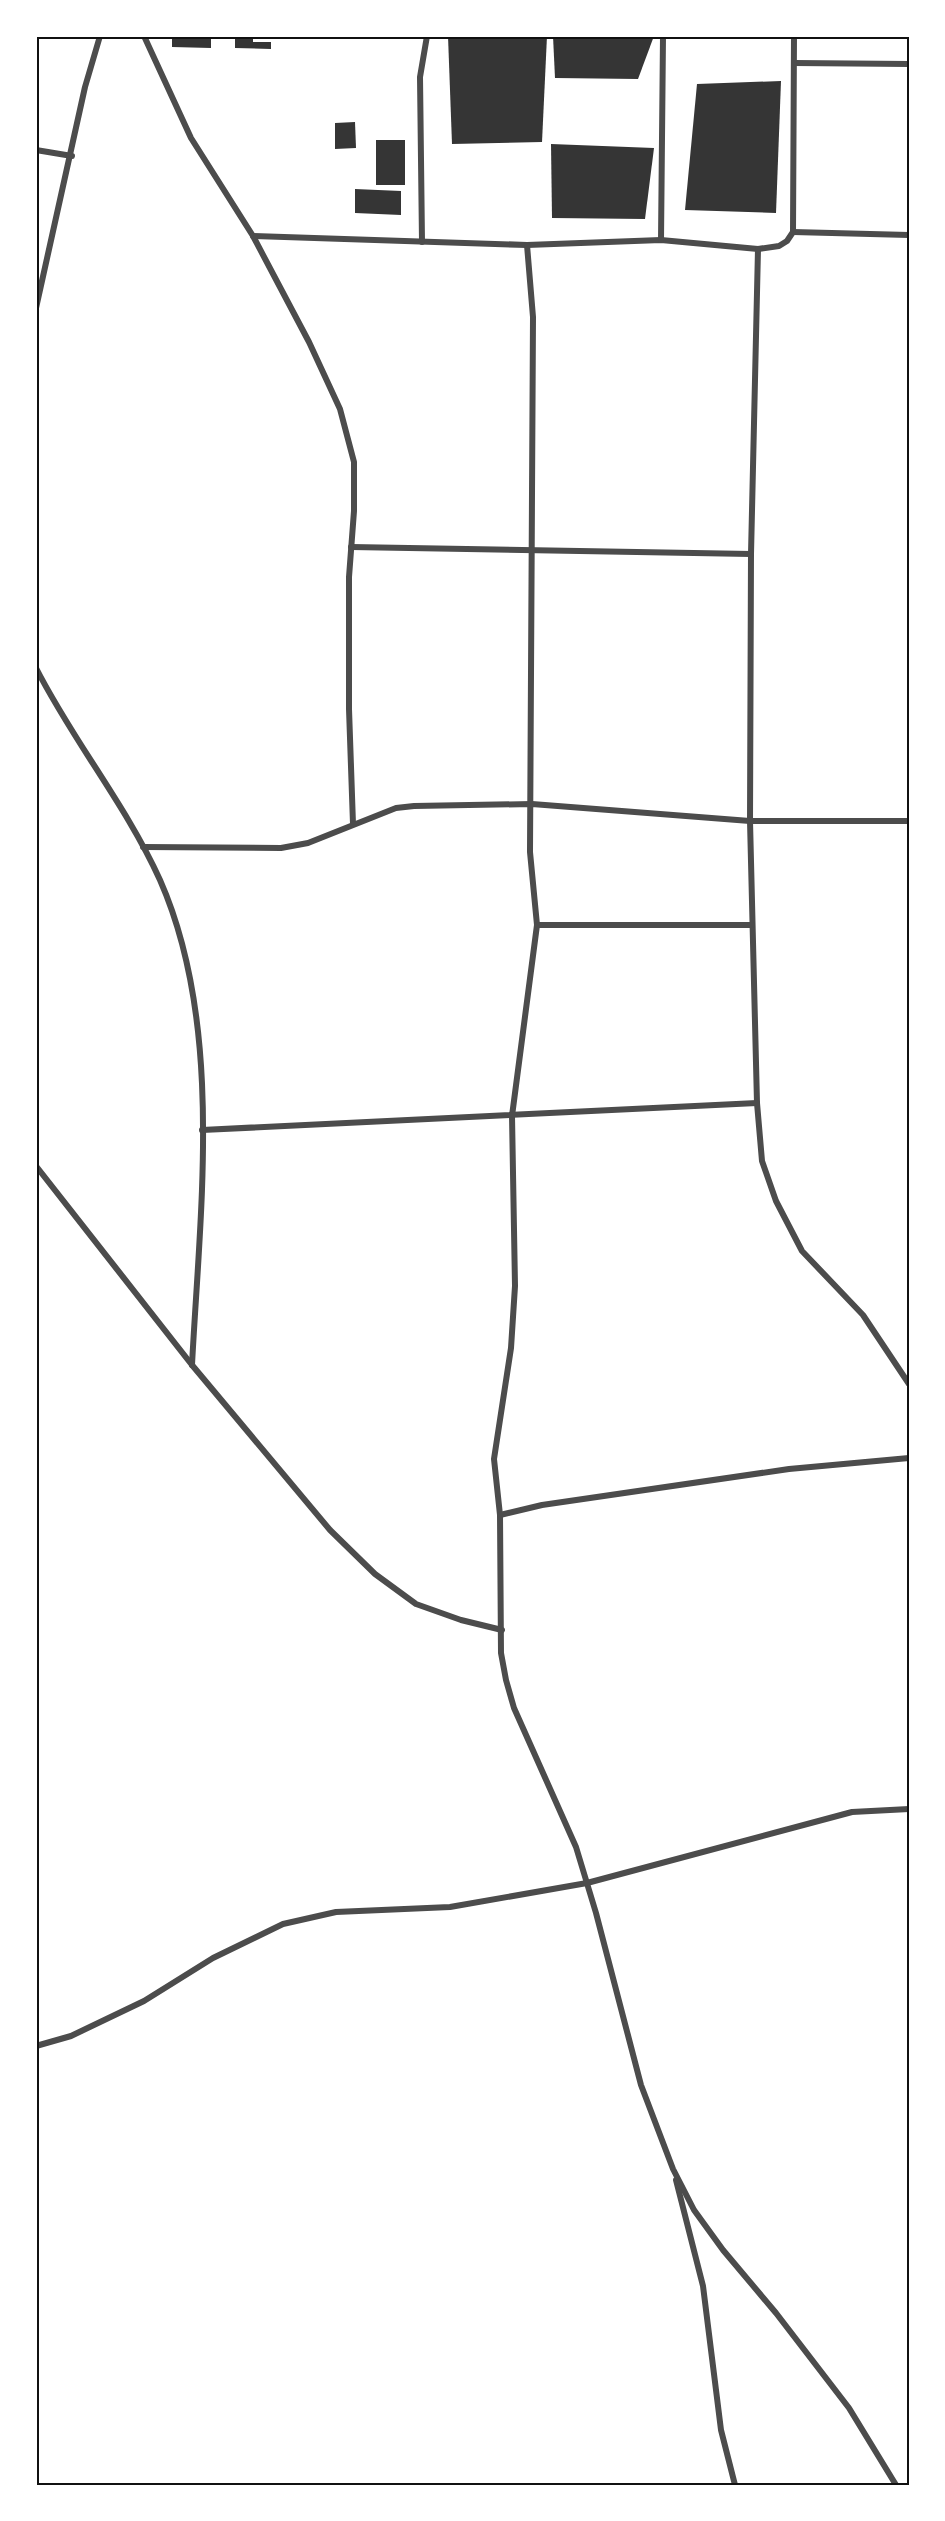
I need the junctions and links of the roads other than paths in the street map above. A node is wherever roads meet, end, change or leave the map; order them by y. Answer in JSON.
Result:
{"nodes":[{"id":1,"x":100,"y":36,"type":"edge"},
{"id":2,"x":144,"y":36,"type":"edge"},
{"id":3,"x":427,"y":36,"type":"edge"},
{"id":4,"x":663,"y":36,"type":"edge"},
{"id":5,"x":794,"y":36,"type":"edge"},
{"id":6,"x":794,"y":63,"type":"junction"},
{"id":7,"x":909,"y":64,"type":"edge"},
{"id":8,"x":36,"y":150,"type":"edge"},
{"id":9,"x":72,"y":156,"type":"junction"},
{"id":10,"x":793,"y":232,"type":"junction"},
{"id":11,"x":909,"y":235,"type":"edge"},
{"id":12,"x":253,"y":236,"type":"junction"},
{"id":13,"x":661,"y":240,"type":"junction"},
{"id":14,"x":422,"y":242,"type":"junction"},
{"id":15,"x":527,"y":246,"type":"junction"},
{"id":16,"x":758,"y":249,"type":"junction"},
{"id":17,"x":36,"y":308,"type":"edge"},
{"id":18,"x":351,"y":547,"type":"junction"},
{"id":19,"x":530,"y":549,"type":"junction"},
{"id":20,"x":751,"y":554,"type":"junction"},
{"id":21,"x":36,"y":668,"type":"edge"},
{"id":22,"x":532,"y":804,"type":"junction"},
{"id":23,"x":750,"y":821,"type":"junction"},
{"id":24,"x":909,"y":821,"type":"edge"},
{"id":25,"x":353,"y":824,"type":"junction"},
{"id":26,"x":144,"y":847,"type":"junction"},
{"id":27,"x":537,"y":925,"type":"junction"},
{"id":28,"x":752,"y":925,"type":"junction"},
{"id":29,"x":757,"y":1103,"type":"junction"},
{"id":30,"x":512,"y":1116,"type":"junction"},
{"id":31,"x":202,"y":1130,"type":"junction"},
{"id":32,"x":36,"y":1167,"type":"edge"},
{"id":33,"x":192,"y":1365,"type":"junction"},
{"id":34,"x":909,"y":1384,"type":"edge"},
{"id":35,"x":909,"y":1458,"type":"edge"},
{"id":36,"x":500,"y":1515,"type":"junction"},
{"id":37,"x":502,"y":1630,"type":"junction"},
{"id":38,"x":909,"y":1809,"type":"edge"},
{"id":39,"x":587,"y":1883,"type":"junction"},
{"id":40,"x":36,"y":2046,"type":"edge"},
{"id":41,"x":673,"y":2169,"type":"junction"},
{"id":42,"x":735,"y":2485,"type":"edge"},
{"id":43,"x":896,"y":2485,"type":"edge"}],
"edges":[{"from":1,"to":9,"type":"street"},
{"from":2,"to":12,"type":"street"},
{"from":3,"to":14,"type":"street"},
{"from":4,"to":13,"type":"street"},
{"from":5,"to":6,"type":"street"},
{"from":6,"to":7,"type":"street"},
{"from":6,"to":10,"type":"street"},
{"from":8,"to":9,"type":"street"},
{"from":9,"to":17,"type":"street"},
{"from":10,"to":11,"type":"street"},
{"from":10,"to":16,"type":"street"},
{"from":12,"to":14,"type":"street"},
{"from":12,"to":18,"type":"street"},
{"from":13,"to":15,"type":"street"},
{"from":13,"to":16,"type":"street"},
{"from":14,"to":15,"type":"street"},
{"from":15,"to":19,"type":"street"},
{"from":16,"to":20,"type":"street"},
{"from":18,"to":19,"type":"street"},
{"from":18,"to":25,"type":"street"},
{"from":19,"to":20,"type":"street"},
{"from":19,"to":22,"type":"street"},
{"from":20,"to":23,"type":"street"},
{"from":21,"to":26,"type":"street"},
{"from":22,"to":23,"type":"street"},
{"from":22,"to":25,"type":"street"},
{"from":22,"to":27,"type":"street"},
{"from":23,"to":24,"type":"street"},
{"from":23,"to":28,"type":"street"},
{"from":25,"to":26,"type":"street"},
{"from":26,"to":31,"type":"street"},
{"from":27,"to":28,"type":"street"},
{"from":27,"to":30,"type":"street"},
{"from":28,"to":29,"type":"street"},
{"from":29,"to":30,"type":"street"},
{"from":29,"to":34,"type":"street"},
{"from":30,"to":31,"type":"street"},
{"from":30,"to":36,"type":"street"},
{"from":31,"to":33,"type":"street"},
{"from":32,"to":33,"type":"street"},
{"from":33,"to":37,"type":"street"},
{"from":35,"to":36,"type":"street"},
{"from":36,"to":37,"type":"street"},
{"from":37,"to":39,"type":"street"},
{"from":38,"to":39,"type":"street"},
{"from":39,"to":40,"type":"street"},
{"from":39,"to":41,"type":"street"},
{"from":41,"to":42,"type":"street"},
{"from":41,"to":43,"type":"street"}]}
